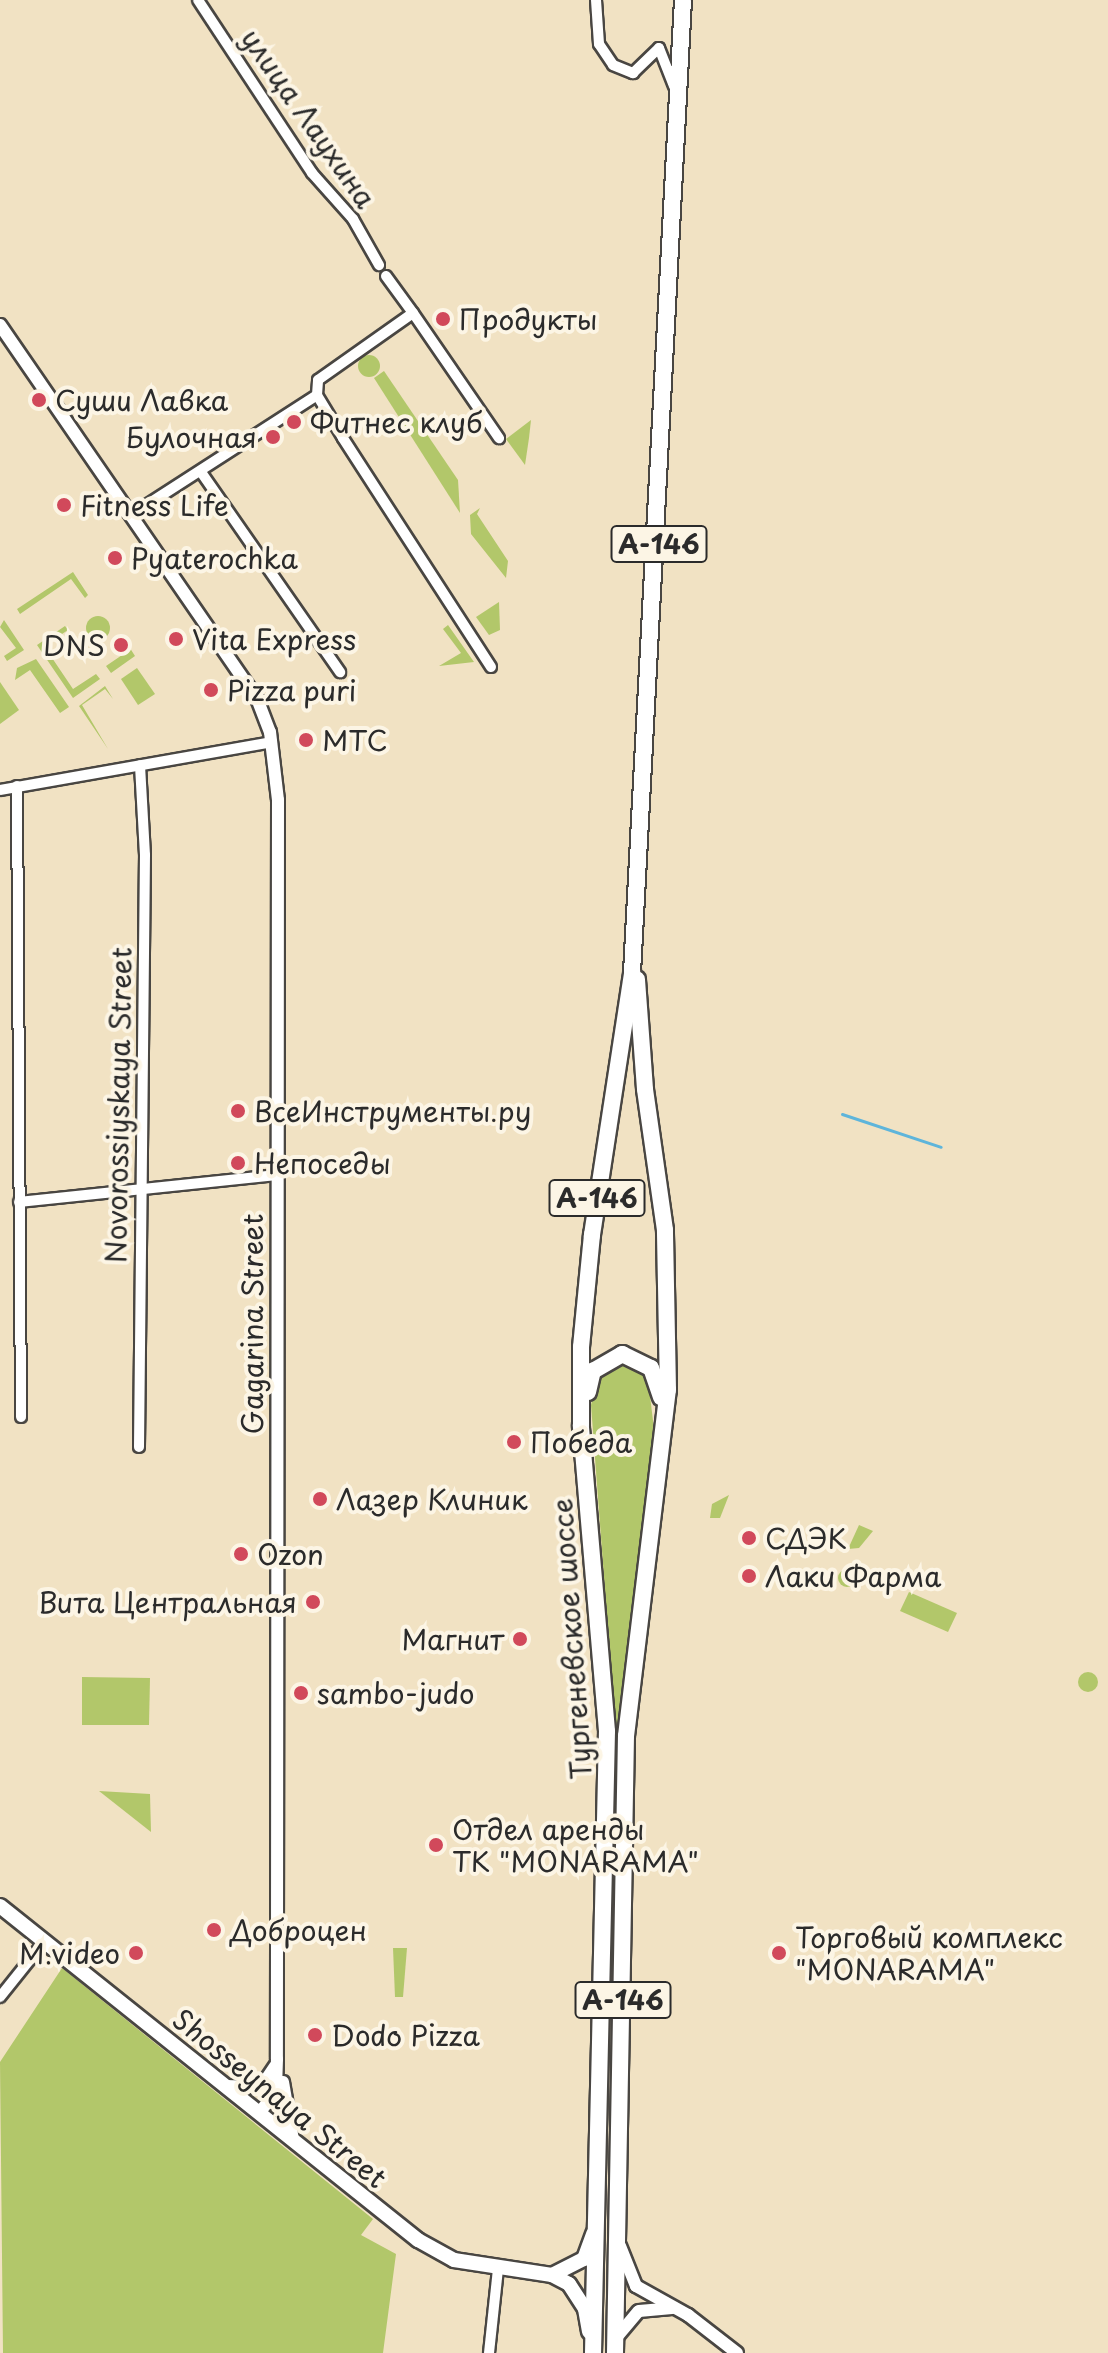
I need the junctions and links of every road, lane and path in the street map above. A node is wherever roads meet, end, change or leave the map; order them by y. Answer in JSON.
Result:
{"nodes":[{"id":1,"x":198,"y":0,"type":"edge"},
{"id":2,"x":596,"y":0,"type":"edge"},
{"id":3,"x":683,"y":0,"type":"edge"},
{"id":4,"x":689,"y":0,"type":"edge"},
{"id":5,"x":675,"y":90,"type":"junction"},
{"id":6,"x":379,"y":265,"type":"dead end"},
{"id":7,"x":386,"y":276,"type":"dead end"},
{"id":8,"x":413,"y":313,"type":"junction"},
{"id":9,"x":0,"y":325,"type":"edge"},
{"id":10,"x":317,"y":395,"type":"junction"},
{"id":11,"x":499,"y":438,"type":"dead end"},
{"id":12,"x":201,"y":472,"type":"junction"},
{"id":13,"x":131,"y":515,"type":"junction"},
{"id":14,"x":491,"y":667,"type":"dead end"},
{"id":15,"x":340,"y":672,"type":"dead end"},
{"id":16,"x":272,"y":742,"type":"junction"},
{"id":17,"x":140,"y":765,"type":"junction"},
{"id":18,"x":17,"y":786,"type":"junction"},
{"id":19,"x":0,"y":790,"type":"edge"},
{"id":20,"x":634,"y":973,"type":"junction"},
{"id":21,"x":277,"y":1175,"type":"junction"},
{"id":22,"x":140,"y":1187,"type":"junction"},
{"id":23,"x":19,"y":1202,"type":"junction"},
{"id":24,"x":21,"y":1417,"type":"dead end"},
{"id":25,"x":666,"y":1420,"type":"junction"},
{"id":26,"x":581,"y":1425,"type":"junction"},
{"id":27,"x":139,"y":1447,"type":"dead end"},
{"id":28,"x":0,"y":1906,"type":"edge"},
{"id":29,"x":44,"y":1942,"type":"junction"},
{"id":30,"x":0,"y":1997,"type":"edge"},
{"id":31,"x":277,"y":2059,"type":"junction"},
{"id":32,"x":226,"y":2086,"type":"junction"},
{"id":33,"x":259,"y":2113,"type":"junction"},
{"id":34,"x":293,"y":2140,"type":"junction"},
{"id":35,"x":600,"y":2188,"type":"junction"},
{"id":36,"x":618,"y":2240,"type":"junction"},
{"id":37,"x":498,"y":2269,"type":"junction"},
{"id":38,"x":552,"y":2275,"type":"junction"},
{"id":39,"x":675,"y":2308,"type":"junction"},
{"id":40,"x":615,"y":2346,"type":"edge"},
{"id":41,"x":489,"y":2353,"type":"edge"},
{"id":42,"x":593,"y":2353,"type":"edge"},
{"id":43,"x":737,"y":2353,"type":"edge"}],
"edges":[{"from":1,"to":6,"type":"street","name":"улица Лаухина"},
{"from":2,"to":5,"type":"street"},
{"from":3,"to":5,"type":"highway","number":"А-146"},
{"from":4,"to":20,"type":"highway","number":"А-146"},
{"from":5,"to":20,"type":"highway","number":"А-146"},
{"from":7,"to":8,"type":"street"},
{"from":8,"to":10,"type":"street"},
{"from":8,"to":11,"type":"street"},
{"from":9,"to":13,"type":"street","name":"Gagarina Street"},
{"from":10,"to":12,"type":"street"},
{"from":10,"to":14,"type":"street"},
{"from":12,"to":13,"type":"street"},
{"from":12,"to":15,"type":"street"},
{"from":13,"to":16,"type":"street","name":"Gagarina Street"},
{"from":16,"to":17,"type":"street"},
{"from":16,"to":21,"type":"street","name":"Gagarina Street"},
{"from":17,"to":18,"type":"street"},
{"from":17,"to":22,"type":"street","name":"Novorossiyskaya Street"},
{"from":18,"to":19,"type":"street"},
{"from":18,"to":23,"type":"street"},
{"from":20,"to":25,"type":"highway","name":"Тургеневское шоссе","number":"А-146"},
{"from":20,"to":26,"type":"highway","name":"Тургеневское шоссе","number":"А-146"},
{"from":21,"to":22,"type":"street"},
{"from":21,"to":31,"type":"street","name":"Gagarina Street"},
{"from":22,"to":23,"type":"street"},
{"from":22,"to":27,"type":"street","name":"Novorossiyskaya Street"},
{"from":23,"to":24,"type":"street"},
{"from":25,"to":26,"type":"highway","number":"А-146"},
{"from":25,"to":36,"type":"highway","name":"Тургеневское шоссе","number":"А-146"},
{"from":26,"to":35,"type":"highway","name":"Тургеневское шоссе","number":"А-146"},
{"from":28,"to":29,"type":"main road","name":"Shosseynaya Street"},
{"from":29,"to":30,"type":"street"},
{"from":29,"to":32,"type":"main road","name":"Shosseynaya Street"},
{"from":31,"to":32,"type":"street"},
{"from":31,"to":33,"type":"street","name":"Gagarina Street"},
{"from":31,"to":34,"type":"street"},
{"from":32,"to":33,"type":"main road","name":"Shosseynaya Street"},
{"from":33,"to":34,"type":"main road","name":"Shosseynaya Street"},
{"from":34,"to":37,"type":"main road","name":"Shosseynaya Street"},
{"from":35,"to":38,"type":"main road"},
{"from":35,"to":42,"type":"highway","name":"Тургеневское шоссе","number":"А-146"},
{"from":36,"to":39,"type":"street"},
{"from":36,"to":40,"type":"highway","name":"Тургеневское шоссе","number":"А-146"},
{"from":37,"to":38,"type":"main road","name":"Shosseynaya Street"},
{"from":37,"to":41,"type":"street"},
{"from":38,"to":42,"type":"main road"},
{"from":39,"to":40,"type":"street"},
{"from":39,"to":43,"type":"street"}]}
